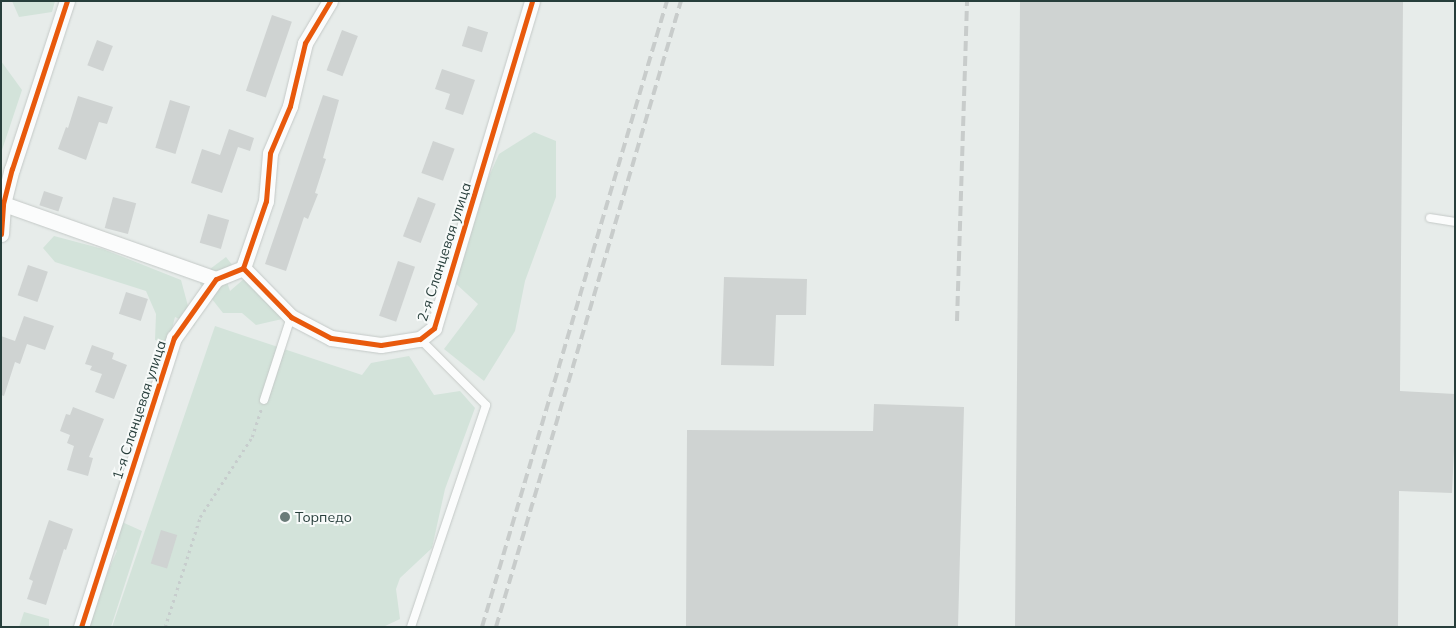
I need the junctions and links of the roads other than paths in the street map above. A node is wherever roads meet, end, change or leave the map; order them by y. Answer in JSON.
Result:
{"nodes":[{"id":1,"x":67,"y":1,"type":"edge"},
{"id":2,"x":330,"y":1,"type":"edge"},
{"id":3,"x":532,"y":1,"type":"edge"},
{"id":4,"x":2,"y":204,"type":"edge"},
{"id":5,"x":1430,"y":218,"type":"dead end"},
{"id":6,"x":1455,"y":222,"type":"edge"},
{"id":7,"x":1,"y":234,"type":"edge"},
{"id":8,"x":242,"y":268,"type":"junction"},
{"id":9,"x":216,"y":279,"type":"junction"},
{"id":10,"x":291,"y":317,"type":"junction"},
{"id":11,"x":420,"y":340,"type":"junction"},
{"id":12,"x":264,"y":400,"type":"road end"},
{"id":13,"x":81,"y":627,"type":"edge"},
{"id":14,"x":411,"y":627,"type":"edge"}],
"edges":[{"from":1,"to":4,"type":"street"},
{"from":2,"to":8,"type":"street"},
{"from":3,"to":11,"type":"street","name":"2-я Сланцевая улица"},
{"from":4,"to":7,"type":"street"},
{"from":4,"to":9,"type":"street"},
{"from":5,"to":6,"type":"lane"},
{"from":8,"to":9,"type":"street"},
{"from":8,"to":10,"type":"street","name":"2-я Сланцевая улица"},
{"from":9,"to":13,"type":"street","name":"1-я Сланцевая улица"},
{"from":10,"to":11,"type":"street","name":"2-я Сланцевая улица"},
{"from":10,"to":12,"type":"lane"},
{"from":11,"to":14,"type":"lane"}]}
